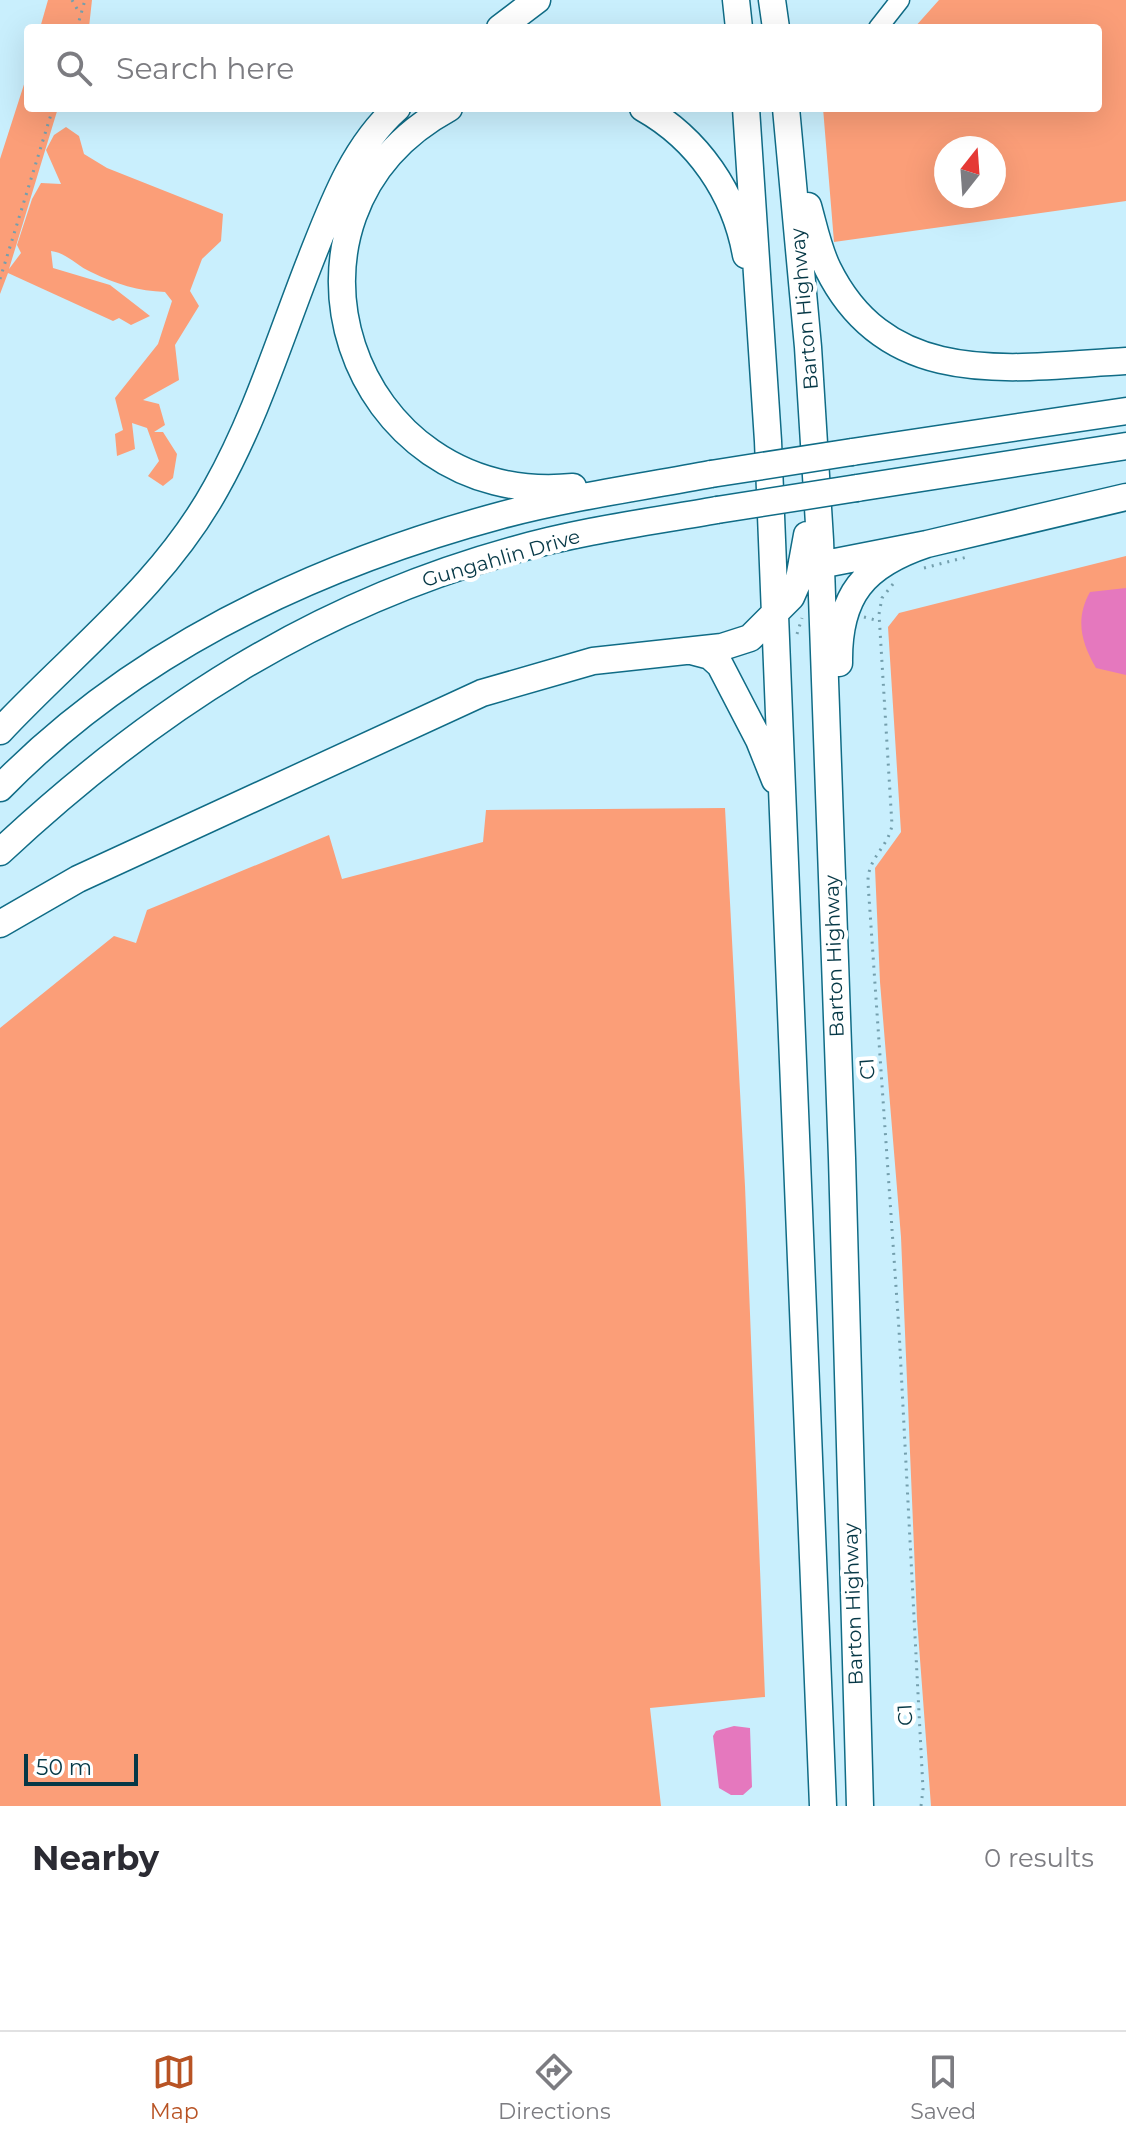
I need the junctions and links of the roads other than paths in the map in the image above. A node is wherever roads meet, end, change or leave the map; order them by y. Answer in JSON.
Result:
{"nodes":[{"id":1,"x":537,"y":0,"type":"edge"},
{"id":2,"x":736,"y":0,"type":"edge"},
{"id":3,"x":772,"y":0,"type":"edge"},
{"id":4,"x":900,"y":0,"type":"edge"},
{"id":5,"x":505,"y":24,"type":"edge"},
{"id":6,"x":739,"y":24,"type":"edge"},
{"id":7,"x":775,"y":24,"type":"edge"},
{"id":8,"x":881,"y":24,"type":"edge"},
{"id":9,"x":394,"y":112,"type":"edge"},
{"id":10,"x":407,"y":112,"type":"edge"},
{"id":11,"x":443,"y":112,"type":"edge"},
{"id":12,"x":649,"y":112,"type":"edge"},
{"id":13,"x":746,"y":112,"type":"edge"},
{"id":14,"x":786,"y":112,"type":"edge"},
{"id":15,"x":789,"y":137,"type":"junction"},
{"id":16,"x":361,"y":152,"type":"junction"},
{"id":17,"x":1126,"y":361,"type":"edge"},
{"id":18,"x":1126,"y":411,"type":"edge"},
{"id":19,"x":768,"y":441,"type":"junction"},
{"id":20,"x":1126,"y":446,"type":"edge"},
{"id":21,"x":711,"y":474,"type":"junction"},
{"id":22,"x":1126,"y":497,"type":"edge"},
{"id":23,"x":771,"y":529,"type":"junction"},
{"id":24,"x":927,"y":544,"type":"junction"},
{"id":25,"x":811,"y":563,"type":"junction"},
{"id":26,"x":833,"y":605,"type":"junction"},
{"id":27,"x":776,"y":616,"type":"junction"},
{"id":28,"x":674,"y":650,"type":"junction"},
{"id":29,"x":0,"y":731,"type":"edge"},
{"id":30,"x":0,"y":788,"type":"edge"},
{"id":31,"x":783,"y":802,"type":"junction"},
{"id":32,"x":0,"y":852,"type":"edge"},
{"id":33,"x":0,"y":924,"type":"edge"},
{"id":34,"x":823,"y":1806,"type":"edge"},
{"id":35,"x":860,"y":1806,"type":"edge"}],
"edges":[{"from":1,"to":5,"type":"highway"},
{"from":2,"to":6,"type":"highway"},
{"from":3,"to":7,"type":"highway"},
{"from":4,"to":8,"type":"lane"},
{"from":9,"to":16,"type":"highway"},
{"from":10,"to":16,"type":"highway"},
{"from":11,"to":21,"type":"highway"},
{"from":12,"to":19,"type":"highway"},
{"from":13,"to":19,"type":"highway","name":"Barton Highway"},
{"from":14,"to":15,"type":"highway","name":"Barton Highway"},
{"from":15,"to":17,"type":"highway"},
{"from":15,"to":25,"type":"highway","name":"Barton Highway"},
{"from":16,"to":29,"type":"highway"},
{"from":18,"to":21,"type":"highway","name":"Gungahlin Drive","bridge":true},
{"from":19,"to":23,"type":"highway","name":"Barton Highway"},
{"from":20,"to":32,"type":"highway","name":"Gungahlin Drive","bridge":true},
{"from":21,"to":30,"type":"highway","name":"Gungahlin Drive"},
{"from":22,"to":24,"type":"highway"},
{"from":23,"to":25,"type":"highway"},
{"from":23,"to":27,"type":"highway","name":"Barton Highway"},
{"from":24,"to":25,"type":"highway"},
{"from":24,"to":26,"type":"highway"},
{"from":25,"to":26,"type":"highway"},
{"from":25,"to":27,"type":"highway"},
{"from":26,"to":35,"type":"highway","name":"Barton Highway"},
{"from":27,"to":28,"type":"highway"},
{"from":27,"to":31,"type":"highway","name":"Barton Highway"},
{"from":28,"to":31,"type":"highway"},
{"from":28,"to":33,"type":"highway"},
{"from":31,"to":34,"type":"highway","name":"Barton Highway"}]}
